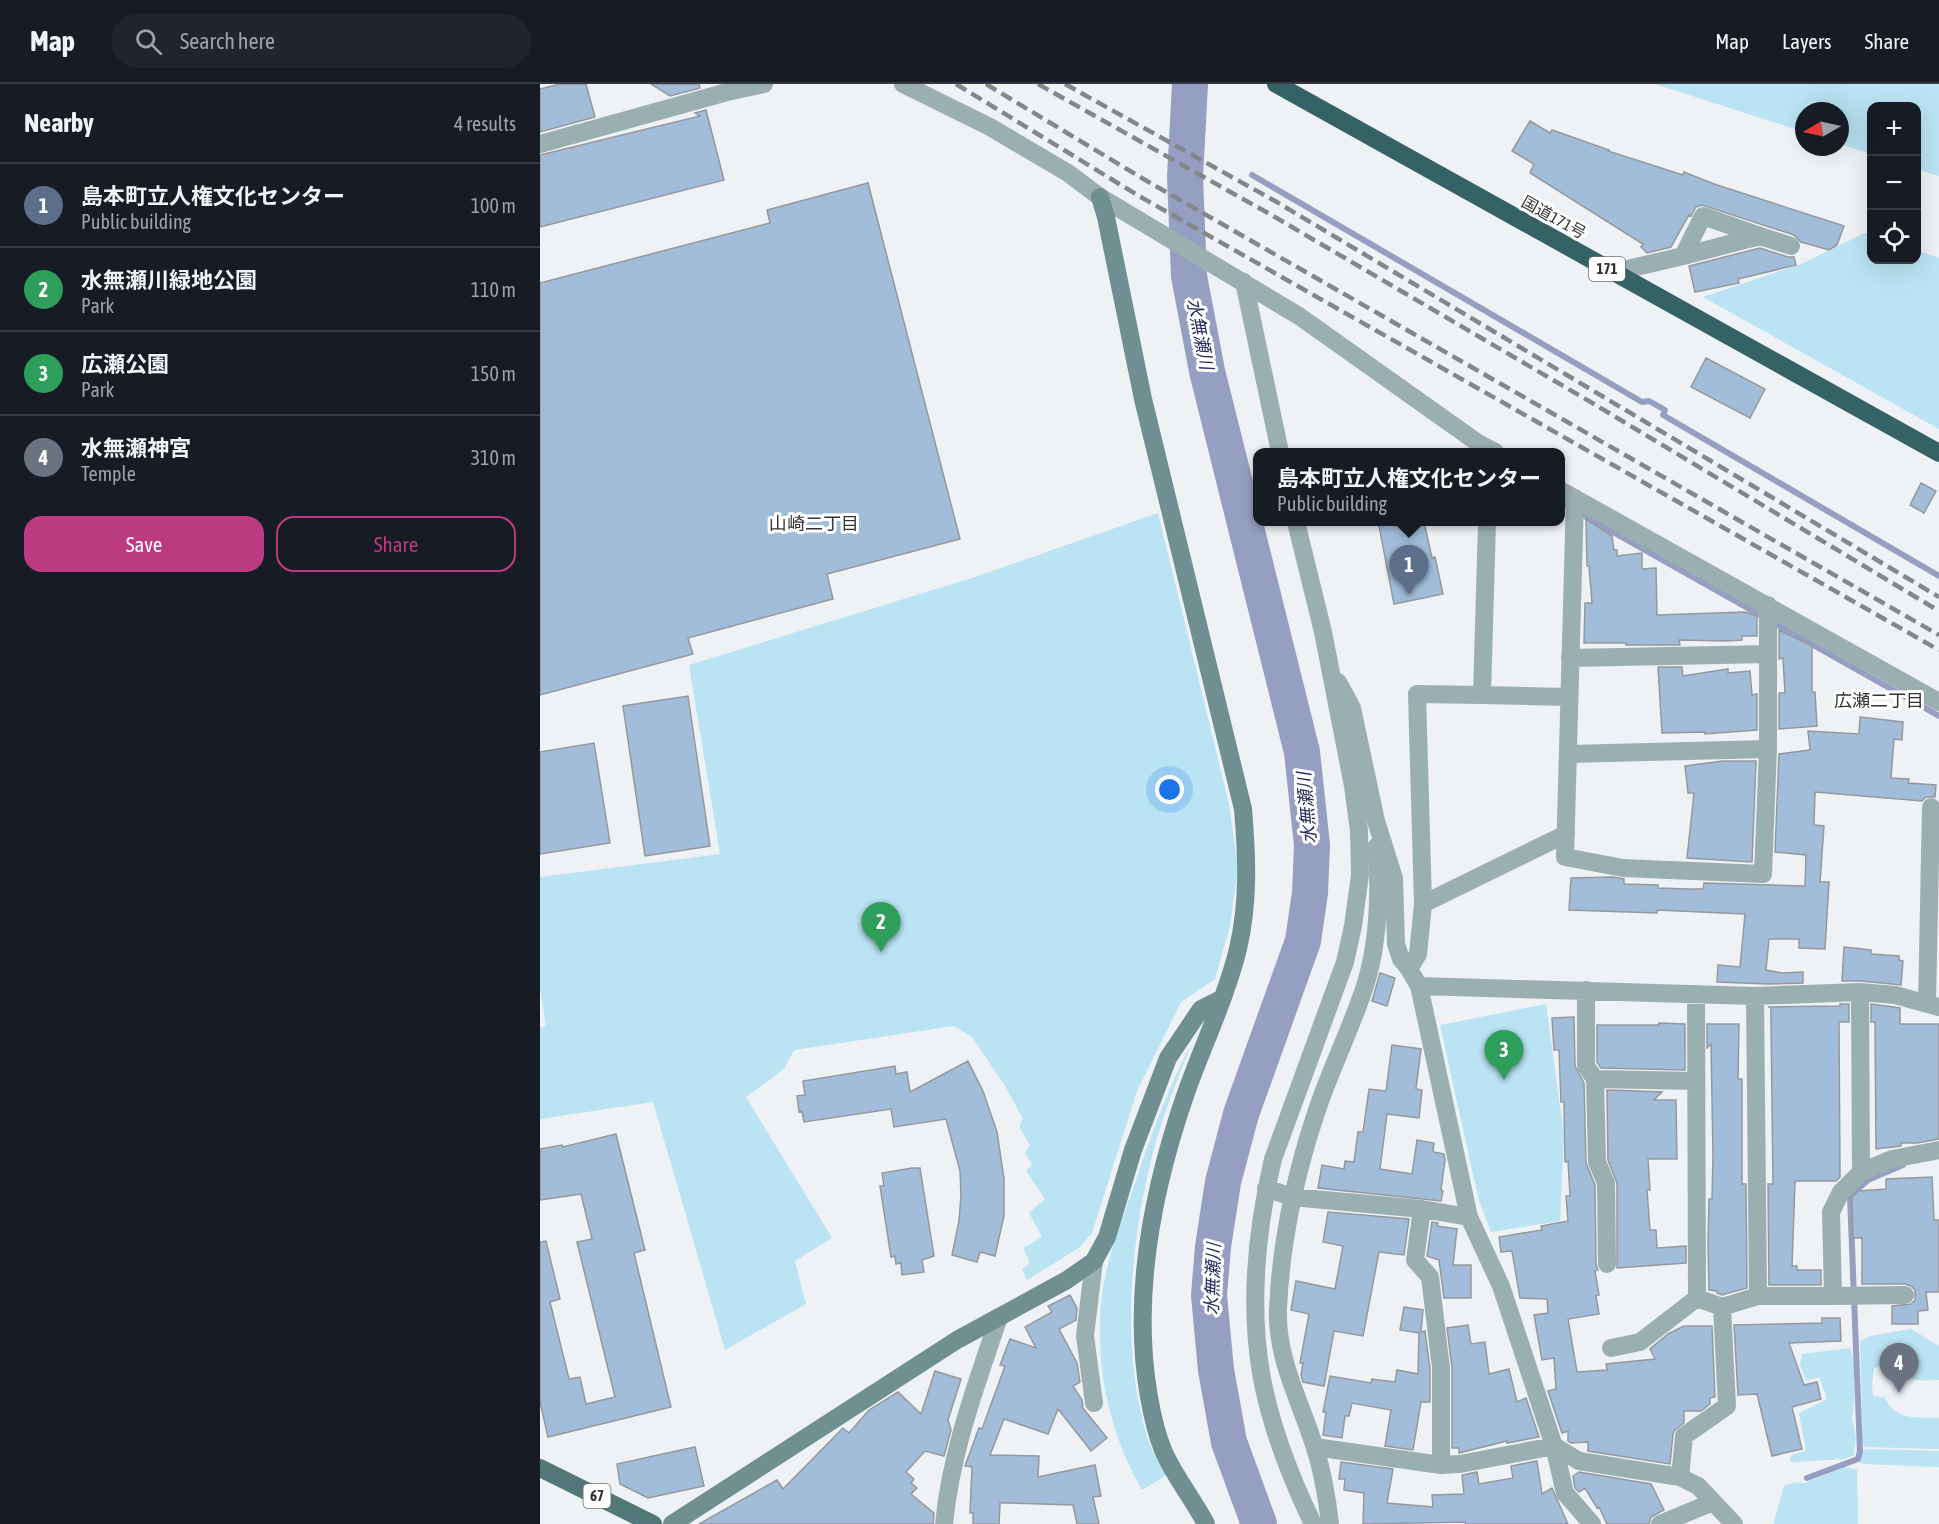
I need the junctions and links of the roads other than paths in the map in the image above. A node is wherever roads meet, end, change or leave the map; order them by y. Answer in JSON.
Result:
{"nodes":[{"id":1,"x":764,"y":84,"type":"edge"},
{"id":2,"x":903,"y":84,"type":"edge"},
{"id":3,"x":1276,"y":84,"type":"edge"},
{"id":4,"x":540,"y":144,"type":"edge"},
{"id":5,"x":1100,"y":198,"type":"junction"},
{"id":6,"x":1760,"y":236,"type":"junction"},
{"id":7,"x":1791,"y":246,"type":"dead end"},
{"id":8,"x":1683,"y":256,"type":"junction"},
{"id":9,"x":1615,"y":273,"type":"junction"},
{"id":10,"x":1244,"y":282,"type":"junction"},
{"id":11,"x":1279,"y":448,"type":"edge"},
{"id":12,"x":1475,"y":448,"type":"edge"},
{"id":13,"x":1939,"y":453,"type":"edge"},
{"id":14,"x":1571,"y":502,"type":"edge"},
{"id":15,"x":1297,"y":526,"type":"edge"},
{"id":16,"x":1487,"y":526,"type":"edge"},
{"id":17,"x":1768,"y":615,"type":"junction"},
{"id":18,"x":1768,"y":654,"type":"junction"},
{"id":19,"x":1570,"y":658,"type":"junction"},
{"id":20,"x":1329,"y":665,"type":"junction"},
{"id":21,"x":1482,"y":695,"type":"junction"},
{"id":22,"x":1569,"y":697,"type":"junction"},
{"id":23,"x":1939,"y":702,"type":"edge"},
{"id":24,"x":1768,"y":749,"type":"junction"},
{"id":25,"x":1568,"y":754,"type":"junction"},
{"id":26,"x":1930,"y":807,"type":"dead end"},
{"id":27,"x":1376,"y":821,"type":"junction"},
{"id":28,"x":1566,"y":834,"type":"junction"},
{"id":29,"x":1423,"y":904,"type":"junction"},
{"id":30,"x":1409,"y":969,"type":"junction"},
{"id":31,"x":1419,"y":986,"type":"junction"},
{"id":32,"x":1586,"y":990,"type":"junction"},
{"id":33,"x":1860,"y":992,"type":"junction"},
{"id":34,"x":1696,"y":994,"type":"junction"},
{"id":35,"x":1755,"y":996,"type":"junction"},
{"id":36,"x":1221,"y":999,"type":"junction"},
{"id":37,"x":1933,"y":1005,"type":"edge"},
{"id":38,"x":1595,"y":1079,"type":"junction"},
{"id":39,"x":1696,"y":1081,"type":"junction"},
{"id":40,"x":1939,"y":1150,"type":"edge"},
{"id":41,"x":1861,"y":1172,"type":"junction"},
{"id":42,"x":1266,"y":1188,"type":"junction"},
{"id":43,"x":1292,"y":1197,"type":"junction"},
{"id":44,"x":1422,"y":1209,"type":"junction"},
{"id":45,"x":1469,"y":1217,"type":"junction"},
{"id":46,"x":1094,"y":1261,"type":"junction"},
{"id":47,"x":1607,"y":1264,"type":"dead end"},
{"id":48,"x":1905,"y":1295,"type":"dead end"},
{"id":49,"x":1758,"y":1296,"type":"junction"},
{"id":50,"x":1833,"y":1296,"type":"junction"},
{"id":51,"x":1697,"y":1298,"type":"junction"},
{"id":52,"x":1722,"y":1307,"type":"junction"},
{"id":53,"x":999,"y":1317,"type":"junction"},
{"id":54,"x":1611,"y":1348,"type":"dead end"},
{"id":55,"x":1094,"y":1403,"type":"dead end"},
{"id":56,"x":1554,"y":1446,"type":"junction"},
{"id":57,"x":1315,"y":1447,"type":"junction"},
{"id":58,"x":1441,"y":1465,"type":"junction"},
{"id":59,"x":540,"y":1468,"type":"edge"},
{"id":60,"x":1680,"y":1477,"type":"junction"},
{"id":61,"x":1713,"y":1502,"type":"junction"},
{"id":62,"x":653,"y":1524,"type":"edge"},
{"id":63,"x":672,"y":1524,"type":"edge"},
{"id":64,"x":944,"y":1524,"type":"edge"},
{"id":65,"x":1206,"y":1524,"type":"edge"},
{"id":66,"x":1312,"y":1524,"type":"edge"},
{"id":67,"x":1330,"y":1524,"type":"edge"},
{"id":68,"x":1592,"y":1524,"type":"edge"},
{"id":69,"x":1660,"y":1524,"type":"edge"},
{"id":70,"x":1734,"y":1524,"type":"edge"}],
"edges":[{"from":1,"to":4,"type":"street"},
{"from":2,"to":5,"type":"street"},
{"from":3,"to":9,"type":"highway","name":"国道171号","number":"171"},
{"from":5,"to":10,"type":"street"},
{"from":5,"to":36,"type":"street"},
{"from":6,"to":7,"type":"street"},
{"from":6,"to":8,"type":"street"},
{"from":6,"to":8,"type":"street"},
{"from":8,"to":9,"type":"street"},
{"from":9,"to":13,"type":"highway","name":"国道171号","number":"171"},
{"from":10,"to":11,"type":"street"},
{"from":10,"to":12,"type":"street"},
{"from":14,"to":17,"type":"street"},
{"from":14,"to":19,"type":"street"},
{"from":15,"to":20,"type":"street"},
{"from":16,"to":21,"type":"street"},
{"from":17,"to":18,"type":"street"},
{"from":17,"to":23,"type":"street"},
{"from":18,"to":19,"type":"street"},
{"from":18,"to":24,"type":"street"},
{"from":19,"to":22,"type":"street"},
{"from":20,"to":27,"type":"street"},
{"from":20,"to":42,"type":"street"},
{"from":21,"to":22,"type":"street"},
{"from":21,"to":29,"type":"street"},
{"from":22,"to":25,"type":"street"},
{"from":24,"to":25,"type":"street"},
{"from":24,"to":28,"type":"street"},
{"from":25,"to":28,"type":"street"},
{"from":26,"to":37,"type":"street"},
{"from":27,"to":30,"type":"street"},
{"from":27,"to":43,"type":"street"},
{"from":28,"to":29,"type":"street"},
{"from":29,"to":30,"type":"street"},
{"from":30,"to":31,"type":"street"},
{"from":31,"to":32,"type":"street"},
{"from":31,"to":45,"type":"street"},
{"from":32,"to":34,"type":"street"},
{"from":32,"to":38,"type":"street"},
{"from":33,"to":35,"type":"street"},
{"from":33,"to":37,"type":"street"},
{"from":33,"to":41,"type":"street"},
{"from":34,"to":35,"type":"street"},
{"from":34,"to":39,"type":"street"},
{"from":35,"to":49,"type":"street"},
{"from":36,"to":46,"type":"street"},
{"from":36,"to":65,"type":"street"},
{"from":38,"to":39,"type":"street"},
{"from":38,"to":47,"type":"street"},
{"from":39,"to":51,"type":"street"},
{"from":40,"to":41,"type":"street"},
{"from":41,"to":50,"type":"street"},
{"from":42,"to":43,"type":"street"},
{"from":42,"to":66,"type":"street"},
{"from":43,"to":44,"type":"street"},
{"from":43,"to":57,"type":"street"},
{"from":44,"to":45,"type":"street"},
{"from":44,"to":58,"type":"street"},
{"from":45,"to":56,"type":"street"},
{"from":46,"to":53,"type":"street"},
{"from":46,"to":55,"type":"street"},
{"from":48,"to":50,"type":"street"},
{"from":49,"to":50,"type":"street"},
{"from":49,"to":52,"type":"street"},
{"from":51,"to":52,"type":"street"},
{"from":51,"to":54,"type":"street"},
{"from":52,"to":60,"type":"street"},
{"from":53,"to":63,"type":"street"},
{"from":53,"to":64,"type":"street"},
{"from":56,"to":58,"type":"street"},
{"from":56,"to":60,"type":"street"},
{"from":56,"to":68,"type":"street"},
{"from":57,"to":58,"type":"street"},
{"from":57,"to":67,"type":"street"},
{"from":59,"to":62,"type":"main road","number":"67"},
{"from":60,"to":61,"type":"street"},
{"from":61,"to":69,"type":"street"},
{"from":61,"to":70,"type":"street"}]}
